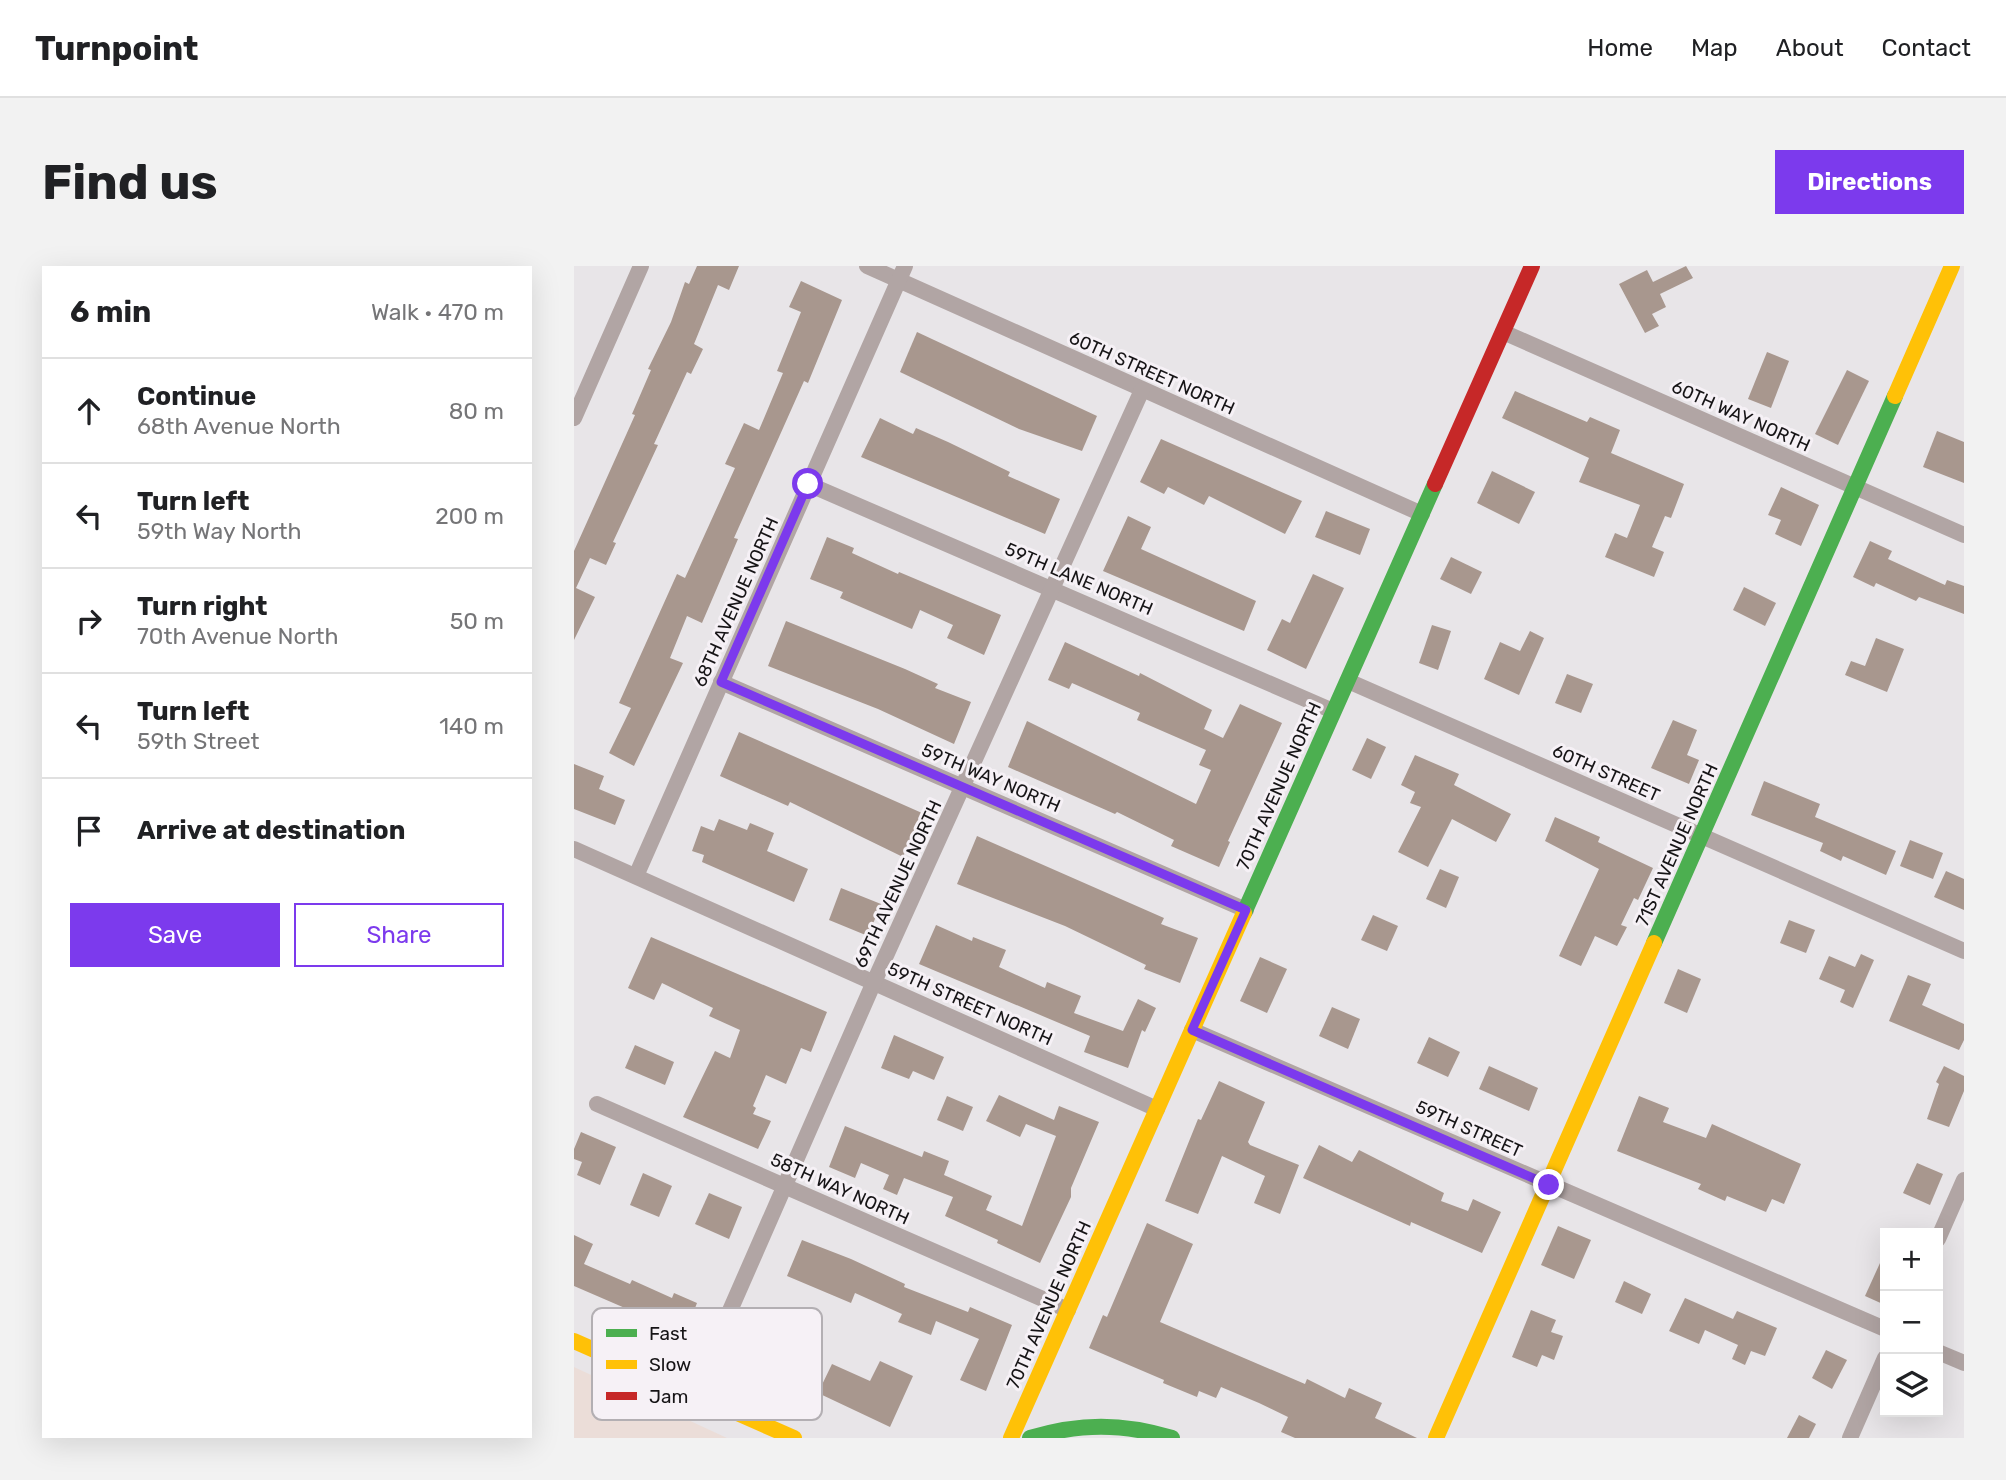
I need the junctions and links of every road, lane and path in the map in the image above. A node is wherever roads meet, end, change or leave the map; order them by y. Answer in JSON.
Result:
{"nodes":[{"id":1,"x":640,"y":266,"type":"edge"},
{"id":2,"x":867,"y":266,"type":"edge"},
{"id":3,"x":1532,"y":266,"type":"edge"},
{"id":4,"x":1952,"y":266,"type":"edge"},
{"id":5,"x":902,"y":273,"type":"edge"},
{"id":6,"x":1503,"y":332,"type":"junction"},
{"id":7,"x":1142,"y":390,"type":"junction"},
{"id":8,"x":574,"y":418,"type":"edge"},
{"id":9,"x":808,"y":484,"type":"junction"},
{"id":10,"x":1856,"y":487,"type":"junction"},
{"id":11,"x":1422,"y":514,"type":"junction"},
{"id":12,"x":1964,"y":535,"type":"edge"},
{"id":13,"x":1053,"y":589,"type":"junction"},
{"id":14,"x":1348,"y":681,"type":"junction"},
{"id":15,"x":721,"y":682,"type":"junction"},
{"id":16,"x":1333,"y":711,"type":"junction"},
{"id":17,"x":964,"y":788,"type":"junction"},
{"id":18,"x":1702,"y":836,"type":"junction"},
{"id":19,"x":574,"y":849,"type":"edge"},
{"id":20,"x":636,"y":876,"type":"junction"},
{"id":21,"x":1246,"y":910,"type":"junction"},
{"id":22,"x":1964,"y":951,"type":"edge"},
{"id":23,"x":874,"y":982,"type":"junction"},
{"id":24,"x":1192,"y":1030,"type":"junction"},
{"id":25,"x":597,"y":1104,"type":"dead end"},
{"id":26,"x":1157,"y":1109,"type":"junction"},
{"id":27,"x":1964,"y":1180,"type":"edge"},
{"id":28,"x":1549,"y":1185,"type":"junction"},
{"id":29,"x":786,"y":1187,"type":"junction"},
{"id":30,"x":1943,"y":1228,"type":"edge"},
{"id":31,"x":732,"y":1308,"type":"edge"},
{"id":32,"x":1068,"y":1310,"type":"junction"},
{"id":33,"x":1880,"y":1327,"type":"edge"},
{"id":34,"x":574,"y":1340,"type":"edge"},
{"id":35,"x":592,"y":1348,"type":"edge"},
{"id":36,"x":1943,"y":1354,"type":"edge"},
{"id":37,"x":1964,"y":1363,"type":"edge"},
{"id":38,"x":1880,"y":1369,"type":"edge"},
{"id":39,"x":752,"y":1420,"type":"edge"},
{"id":40,"x":794,"y":1438,"type":"edge"},
{"id":41,"x":1011,"y":1438,"type":"edge"},
{"id":42,"x":1030,"y":1438,"type":"edge"},
{"id":43,"x":1172,"y":1438,"type":"edge"},
{"id":44,"x":1436,"y":1438,"type":"edge"},
{"id":45,"x":1850,"y":1438,"type":"edge"}],
"edges":[{"from":1,"to":8,"type":"street"},
{"from":2,"to":5,"type":"street","name":"60TH STREET NORTH"},
{"from":3,"to":6,"type":"street","name":"70TH AVENUE NORTH"},
{"from":4,"to":10,"type":"street","name":"71ST AVENUE NORTH"},
{"from":5,"to":7,"type":"street","name":"60TH STREET NORTH"},
{"from":5,"to":9,"type":"street","name":"68TH AVENUE NORTH"},
{"from":6,"to":10,"type":"street","name":"60TH WAY NORTH"},
{"from":6,"to":11,"type":"street","name":"70TH AVENUE NORTH"},
{"from":7,"to":11,"type":"street","name":"60TH STREET NORTH"},
{"from":7,"to":13,"type":"street","name":"69TH AVENUE NORTH"},
{"from":9,"to":13,"type":"street","name":"59TH LANE NORTH"},
{"from":9,"to":15,"type":"street","name":"68TH AVENUE NORTH"},
{"from":10,"to":12,"type":"street","name":"60TH WAY NORTH"},
{"from":10,"to":18,"type":"street","name":"71ST AVENUE NORTH"},
{"from":11,"to":14,"type":"street","name":"70TH AVENUE NORTH"},
{"from":13,"to":16,"type":"street","name":"59TH LANE NORTH"},
{"from":13,"to":17,"type":"street","name":"69TH AVENUE NORTH"},
{"from":14,"to":16,"type":"street","name":"70TH AVENUE NORTH"},
{"from":14,"to":18,"type":"street","name":"60TH STREET"},
{"from":15,"to":17,"type":"street","name":"59TH WAY NORTH"},
{"from":15,"to":20,"type":"street","name":"68TH AVENUE NORTH"},
{"from":16,"to":21,"type":"street","name":"70TH AVENUE NORTH"},
{"from":17,"to":21,"type":"street","name":"59TH WAY NORTH"},
{"from":17,"to":23,"type":"street","name":"69TH AVENUE NORTH"},
{"from":18,"to":22,"type":"street","name":"60TH STREET"},
{"from":18,"to":28,"type":"street","name":"71ST AVENUE NORTH"},
{"from":19,"to":20,"type":"street","name":"59TH STREET NORTH"},
{"from":20,"to":23,"type":"street","name":"59TH STREET NORTH"},
{"from":21,"to":24,"type":"street","name":"70TH AVENUE NORTH"},
{"from":23,"to":26,"type":"street","name":"59TH STREET NORTH"},
{"from":23,"to":29,"type":"street","name":"69TH AVENUE NORTH"},
{"from":24,"to":26,"type":"street","name":"70TH AVENUE NORTH"},
{"from":24,"to":28,"type":"street","name":"59TH STREET"},
{"from":25,"to":29,"type":"street","name":"58TH WAY NORTH"},
{"from":26,"to":32,"type":"street","name":"70TH AVENUE NORTH"},
{"from":27,"to":30,"type":"street"},
{"from":28,"to":33,"type":"street","name":"59TH STREET"},
{"from":28,"to":44,"type":"street","name":"71ST AVENUE NORTH"},
{"from":29,"to":31,"type":"street","name":"69TH AVENUE NORTH"},
{"from":29,"to":32,"type":"street","name":"58TH WAY NORTH"},
{"from":32,"to":41,"type":"street","name":"70TH AVENUE NORTH"},
{"from":34,"to":35,"type":"street"},
{"from":36,"to":37,"type":"street"},
{"from":38,"to":45,"type":"street"},
{"from":39,"to":40,"type":"street"},
{"from":42,"to":43,"type":"street"}]}
